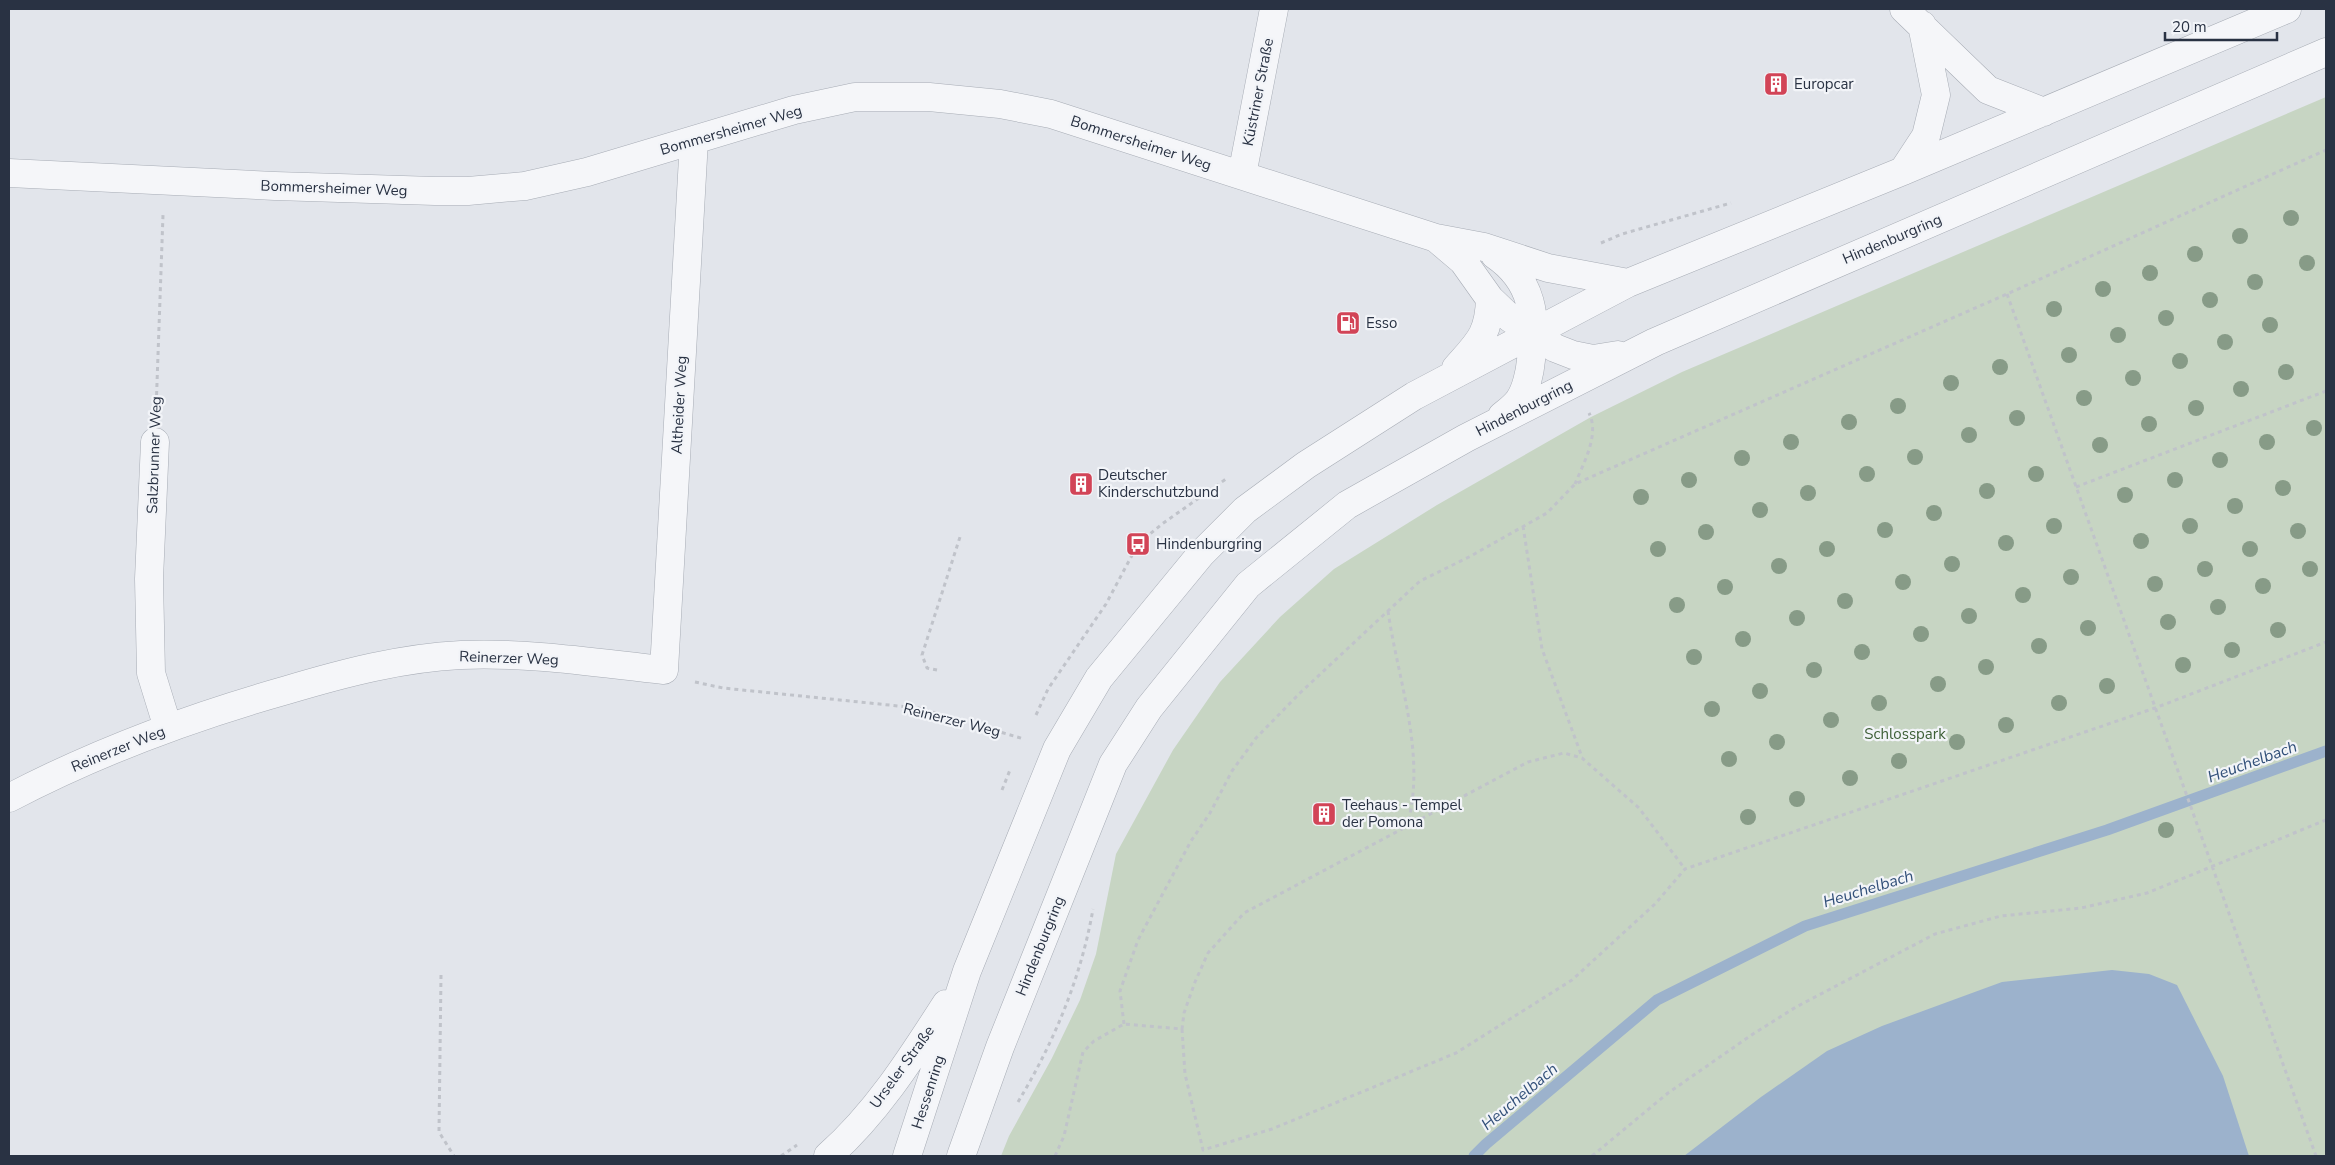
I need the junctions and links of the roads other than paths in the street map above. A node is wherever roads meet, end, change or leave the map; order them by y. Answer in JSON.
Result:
{"nodes":[{"id":1,"x":1274,"y":9,"type":"edge"},
{"id":2,"x":2287,"y":9,"type":"edge"},
{"id":3,"x":1914,"y":17,"type":"edge"},
{"id":4,"x":2326,"y":52,"type":"edge"},
{"id":5,"x":2044,"y":112,"type":"junction"},
{"id":6,"x":694,"y":140,"type":"junction"},
{"id":7,"x":1903,"y":171,"type":"junction"},
{"id":8,"x":9,"y":173,"type":"edge"},
{"id":9,"x":1242,"y":176,"type":"junction"},
{"id":10,"x":1436,"y":238,"type":"junction"},
{"id":11,"x":1484,"y":247,"type":"junction"},
{"id":12,"x":1628,"y":283,"type":"junction"},
{"id":13,"x":1490,"y":298,"type":"junction"},
{"id":14,"x":1535,"y":334,"type":"junction"},
{"id":15,"x":1630,"y":354,"type":"junction"},
{"id":16,"x":1445,"y":380,"type":"junction"},
{"id":17,"x":1494,"y":424,"type":"junction"},
{"id":18,"x":155,"y":442,"type":"road end"},
{"id":19,"x":664,"y":670,"type":"joint"},
{"id":20,"x":168,"y":728,"type":"junction"},
{"id":21,"x":9,"y":798,"type":"edge"},
{"id":22,"x":967,"y":971,"type":"junction"},
{"id":23,"x":960,"y":1154,"type":"edge"},
{"id":24,"x":828,"y":1156,"type":"edge"},
{"id":25,"x":907,"y":1156,"type":"edge"}],
"edges":[{"from":1,"to":9,"type":"street","name":"Küstriner Straße"},
{"from":2,"to":5,"type":"street"},
{"from":3,"to":5,"type":"street"},
{"from":3,"to":7,"type":"street"},
{"from":4,"to":15,"type":"street","name":"Hindenburgring"},
{"from":5,"to":7,"type":"street"},
{"from":6,"to":8,"type":"street","name":"Bommersheimer Weg"},
{"from":6,"to":9,"type":"street","name":"Bommersheimer Weg"},
{"from":6,"to":19,"type":"street","name":"Altheider Weg"},
{"from":7,"to":12,"type":"street"},
{"from":9,"to":10,"type":"street","name":"Bommersheimer Weg"},
{"from":10,"to":11,"type":"street","name":"Bommersheimer Weg"},
{"from":10,"to":13,"type":"street","name":"Bommersheimer Weg"},
{"from":11,"to":12,"type":"street","name":"Bommersheimer Weg"},
{"from":11,"to":14,"type":"street","name":"Bommersheimer Weg"},
{"from":12,"to":14,"type":"street"},
{"from":13,"to":14,"type":"street","name":"Bommersheimer Weg"},
{"from":13,"to":16,"type":"street"},
{"from":14,"to":15,"type":"street","name":"Bommersheimer Weg"},
{"from":14,"to":16,"type":"street"},
{"from":14,"to":17,"type":"street","name":"Bommersheimer Weg"},
{"from":15,"to":17,"type":"street","name":"Hindenburgring"},
{"from":16,"to":22,"type":"street"},
{"from":17,"to":23,"type":"street","name":"Hindenburgring"},
{"from":18,"to":20,"type":"street","name":"Salzbrunner Weg"},
{"from":19,"to":20,"type":"street","name":"Reinerzer Weg"},
{"from":20,"to":21,"type":"street","name":"Reinerzer Weg"},
{"from":22,"to":24,"type":"street","name":"Urseler Straße"},
{"from":22,"to":25,"type":"street","name":"Hessenring"}]}
